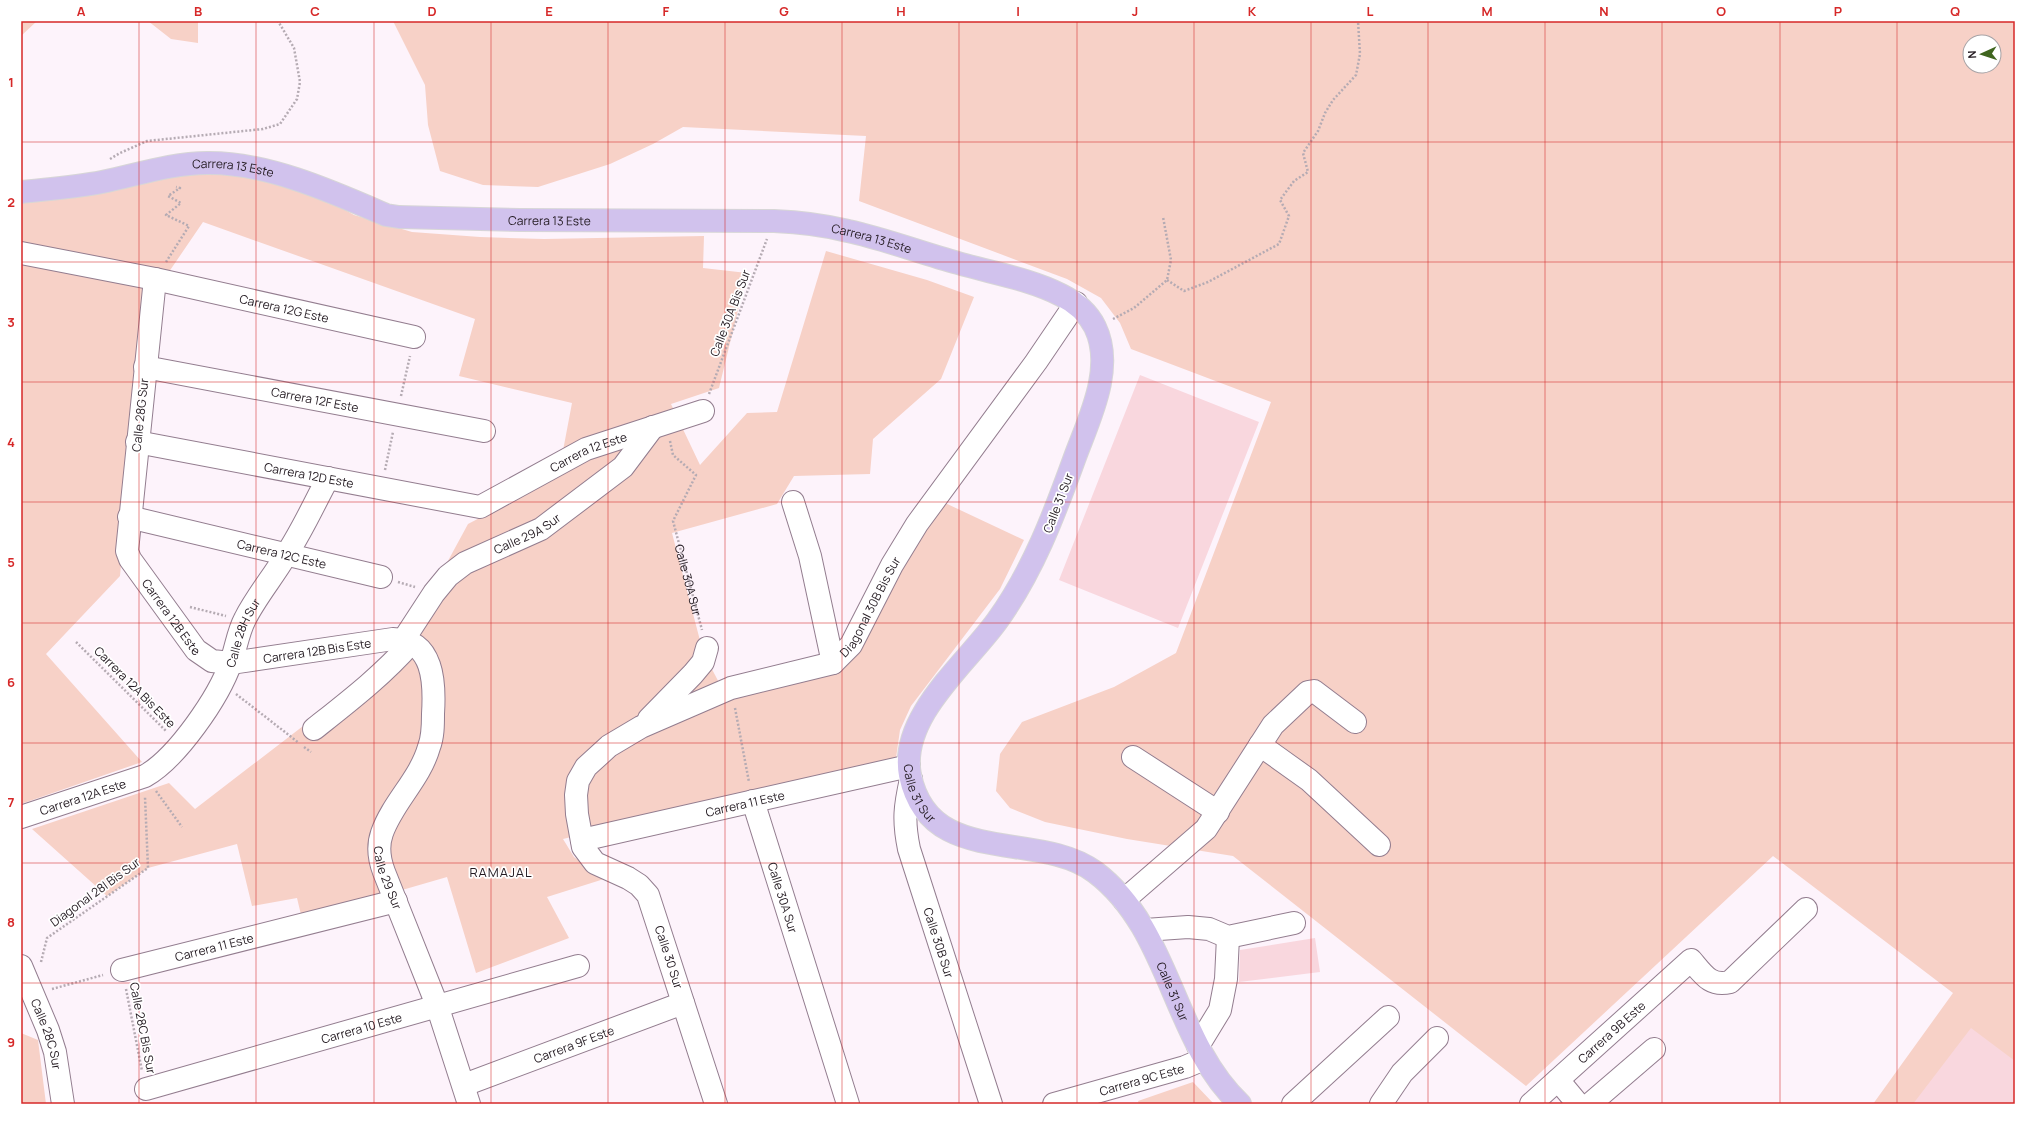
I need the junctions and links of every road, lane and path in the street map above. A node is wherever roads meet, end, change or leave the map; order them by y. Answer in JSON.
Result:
{"nodes":[{"id":1,"x":278,"y":21,"type":"edge"},
{"id":2,"x":1358,"y":21,"type":"edge"},
{"id":3,"x":106,"y":161,"type":"dead end"},
{"id":4,"x":173,"y":186,"type":"dead end"},
{"id":5,"x":21,"y":192,"type":"edge"},
{"id":6,"x":1163,"y":217,"type":"dead end"},
{"id":7,"x":774,"y":221,"type":"junction"},
{"id":8,"x":21,"y":253,"type":"edge"},
{"id":9,"x":1167,"y":280,"type":"junction"},
{"id":10,"x":165,"y":281,"type":"junction"},
{"id":11,"x":1076,"y":303,"type":"junction"},
{"id":12,"x":1095,"y":328,"type":"junction"},
{"id":13,"x":414,"y":338,"type":"dead end"},
{"id":14,"x":145,"y":367,"type":"junction"},
{"id":15,"x":703,"y":411,"type":"joint"},
{"id":16,"x":659,"y":425,"type":"junction"},
{"id":17,"x":484,"y":431,"type":"dead end"},
{"id":18,"x":137,"y":442,"type":"junction"},
{"id":19,"x":328,"y":478,"type":"junction"},
{"id":20,"x":793,"y":502,"type":"dead end"},
{"id":21,"x":480,"y":507,"type":"joint"},
{"id":22,"x":129,"y":517,"type":"junction"},
{"id":23,"x":127,"y":552,"type":"joint"},
{"id":24,"x":287,"y":554,"type":"junction"},
{"id":25,"x":381,"y":577,"type":"joint"},
{"id":26,"x":434,"y":593,"type":"junction"},
{"id":27,"x":159,"y":599,"type":"junction"},
{"id":28,"x":244,"y":621,"type":"junction"},
{"id":29,"x":407,"y":641,"type":"junction"},
{"id":30,"x":76,"y":642,"type":"dead end"},
{"id":31,"x":707,"y":648,"type":"joint"},
{"id":32,"x":231,"y":663,"type":"junction"},
{"id":33,"x":833,"y":663,"type":"junction"},
{"id":34,"x":222,"y":683,"type":"junction"},
{"id":35,"x":731,"y":688,"type":"junction"},
{"id":36,"x":1355,"y":722,"type":"dead end"},
{"id":37,"x":641,"y":727,"type":"junction"},
{"id":38,"x":314,"y":729,"type":"dead end"},
{"id":39,"x":1260,"y":745,"type":"junction"},
{"id":40,"x":180,"y":746,"type":"junction"},
{"id":41,"x":311,"y":752,"type":"dead end"},
{"id":42,"x":1133,"y":757,"type":"dead end"},
{"id":43,"x":910,"y":772,"type":"junction"},
{"id":44,"x":145,"y":776,"type":"junction"},
{"id":45,"x":753,"y":801,"type":"junction"},
{"id":46,"x":1218,"y":812,"type":"junction"},
{"id":47,"x":21,"y":817,"type":"edge"},
{"id":48,"x":182,"y":827,"type":"dead end"},
{"id":49,"x":582,"y":840,"type":"junction"},
{"id":50,"x":1379,"y":845,"type":"dead end"},
{"id":51,"x":1124,"y":900,"type":"junction"},
{"id":52,"x":396,"y":901,"type":"junction"},
{"id":53,"x":1806,"y":909,"type":"dead end"},
{"id":54,"x":1294,"y":923,"type":"dead end"},
{"id":55,"x":1145,"y":930,"type":"junction"},
{"id":56,"x":1228,"y":937,"type":"junction"},
{"id":57,"x":21,"y":966,"type":"edge"},
{"id":58,"x":578,"y":966,"type":"dead end"},
{"id":59,"x":122,"y":970,"type":"junction"},
{"id":60,"x":33,"y":994,"type":"junction"},
{"id":61,"x":683,"y":1003,"type":"junction"},
{"id":62,"x":437,"y":1005,"type":"junction"},
{"id":63,"x":1388,"y":1016,"type":"dead end"},
{"id":64,"x":1437,"y":1038,"type":"dead end"},
{"id":65,"x":1654,"y":1049,"type":"dead end"},
{"id":66,"x":1201,"y":1053,"type":"junction"},
{"id":67,"x":1558,"y":1080,"type":"junction"},
{"id":68,"x":146,"y":1089,"type":"joint"},
{"id":69,"x":467,"y":1095,"type":"edge"},
{"id":70,"x":63,"y":1104,"type":"edge"},
{"id":71,"x":716,"y":1104,"type":"edge"},
{"id":72,"x":848,"y":1104,"type":"edge"},
{"id":73,"x":991,"y":1104,"type":"edge"},
{"id":74,"x":1054,"y":1104,"type":"edge"},
{"id":75,"x":1240,"y":1104,"type":"edge"},
{"id":76,"x":1293,"y":1104,"type":"edge"},
{"id":77,"x":1381,"y":1104,"type":"edge"},
{"id":78,"x":1531,"y":1104,"type":"edge"},
{"id":79,"x":1578,"y":1104,"type":"edge"},
{"id":80,"x":1590,"y":1104,"type":"edge"}],
"edges":[{"from":1,"to":3,"type":"path"},
{"from":2,"to":9,"type":"path"},
{"from":4,"to":10,"type":"path"},
{"from":5,"to":7,"type":"main road","name":"Carrera 13 Este"},
{"from":6,"to":9,"type":"path"},
{"from":7,"to":11,"type":"main road","name":"Carrera 13 Este"},
{"from":7,"to":15,"type":"path","name":"Calle 30A Bis Sur"},
{"from":8,"to":10,"type":"street"},
{"from":9,"to":12,"type":"path"},
{"from":10,"to":13,"type":"street","name":"Carrera 12G Este"},
{"from":10,"to":14,"type":"street","name":"Calle 28G Sur"},
{"from":11,"to":12,"type":"main road","name":"Calle 31 Sur"},
{"from":11,"to":33,"type":"street","name":"Diagonal 30B Bis Sur"},
{"from":12,"to":43,"type":"main road","name":"Calle 31 Sur"},
{"from":14,"to":17,"type":"street","name":"Carrera 12F Este"},
{"from":14,"to":18,"type":"street","name":"Calle 28G Sur"},
{"from":15,"to":16,"type":"street","name":"Carrera 12 Este"},
{"from":16,"to":21,"type":"street","name":"Carrera 12 Este"},
{"from":16,"to":26,"type":"street","name":"Calle 29A Sur"},
{"from":16,"to":31,"type":"path","name":"Calle 30A Sur"},
{"from":18,"to":19,"type":"street","name":"Carrera 12D Este"},
{"from":18,"to":22,"type":"street","name":"Calle 28G Sur"},
{"from":19,"to":21,"type":"street","name":"Carrera 12D Este"},
{"from":19,"to":24,"type":"street","name":"Calle 28H Sur"},
{"from":20,"to":33,"type":"street"},
{"from":22,"to":23,"type":"street","name":"Calle 28G Sur"},
{"from":22,"to":24,"type":"street","name":"Carrera 12C Este"},
{"from":23,"to":27,"type":"street","name":"Carrera 12B Este"},
{"from":24,"to":25,"type":"street","name":"Carrera 12C Este"},
{"from":24,"to":28,"type":"street","name":"Calle 28H Sur"},
{"from":25,"to":26,"type":"path"},
{"from":26,"to":29,"type":"street","name":"Calle 29A Sur"},
{"from":27,"to":28,"type":"path"},
{"from":27,"to":32,"type":"street","name":"Carrera 12B Este"},
{"from":28,"to":32,"type":"street","name":"Calle 28H Sur"},
{"from":29,"to":32,"type":"street","name":"Carrera 12B Bis Este"},
{"from":29,"to":38,"type":"street","name":"Calle 29A Sur"},
{"from":29,"to":52,"type":"street","name":"Calle 29 Sur"},
{"from":30,"to":40,"type":"path","name":"Carrera 12A Bis Este"},
{"from":31,"to":37,"type":"street"},
{"from":32,"to":34,"type":"street","name":"Calle 28H Sur"},
{"from":33,"to":35,"type":"street","name":"Diagonal 30B Bis Sur"},
{"from":34,"to":40,"type":"street","name":"Calle 28H Sur"},
{"from":34,"to":41,"type":"path"},
{"from":35,"to":37,"type":"street","name":"Diagonal 30B Bis Sur"},
{"from":35,"to":45,"type":"path"},
{"from":36,"to":39,"type":"street"},
{"from":37,"to":49,"type":"street","name":"Diagonal 30B Bis Sur"},
{"from":39,"to":46,"type":"street"},
{"from":39,"to":50,"type":"street"},
{"from":40,"to":44,"type":"street","name":"Calle 28H Sur"},
{"from":42,"to":46,"type":"street"},
{"from":43,"to":45,"type":"street","name":"Carrera 11 Este"},
{"from":43,"to":51,"type":"main road","name":"Calle 31 Sur"},
{"from":43,"to":73,"type":"street","name":"Calle 30B Sur"},
{"from":44,"to":47,"type":"street","name":"Carrera 12A Este"},
{"from":44,"to":48,"type":"path"},
{"from":44,"to":60,"type":"path","name":"Diagonal 28I Bis Sur"},
{"from":45,"to":49,"type":"street","name":"Carrera 11 Este"},
{"from":45,"to":72,"type":"street","name":"Calle 30A Sur"},
{"from":46,"to":51,"type":"street"},
{"from":49,"to":61,"type":"street","name":"Calle 30 Sur"},
{"from":51,"to":55,"type":"main road","name":"Calle 31 Sur"},
{"from":52,"to":59,"type":"street","name":"Carrera 11 Este"},
{"from":52,"to":62,"type":"street","name":"Calle 29 Sur"},
{"from":53,"to":67,"type":"street","name":"Carrera 9B Este"},
{"from":54,"to":56,"type":"street"},
{"from":55,"to":56,"type":"street"},
{"from":55,"to":66,"type":"main road","name":"Calle 31 Sur"},
{"from":56,"to":66,"type":"street"},
{"from":57,"to":60,"type":"street","name":"Calle 28C Sur"},
{"from":58,"to":62,"type":"street","name":"Carrera 10 Este"},
{"from":59,"to":60,"type":"path"},
{"from":59,"to":68,"type":"path","name":"Calle 28C Bis Sur"},
{"from":60,"to":70,"type":"street","name":"Calle 28C Sur"},
{"from":61,"to":69,"type":"street","name":"Carrera 9F Este"},
{"from":61,"to":71,"type":"street","name":"Calle 30 Sur"},
{"from":62,"to":68,"type":"street","name":"Carrera 10 Este"},
{"from":62,"to":69,"type":"street","name":"Calle 29 Sur"},
{"from":63,"to":76,"type":"street"},
{"from":64,"to":77,"type":"street"},
{"from":65,"to":80,"type":"street"},
{"from":66,"to":74,"type":"street","name":"Carrera 9C Este"},
{"from":66,"to":75,"type":"main road","name":"Calle 31 Sur"},
{"from":67,"to":78,"type":"street","name":"Carrera 9B Este"},
{"from":67,"to":79,"type":"street"}]}
